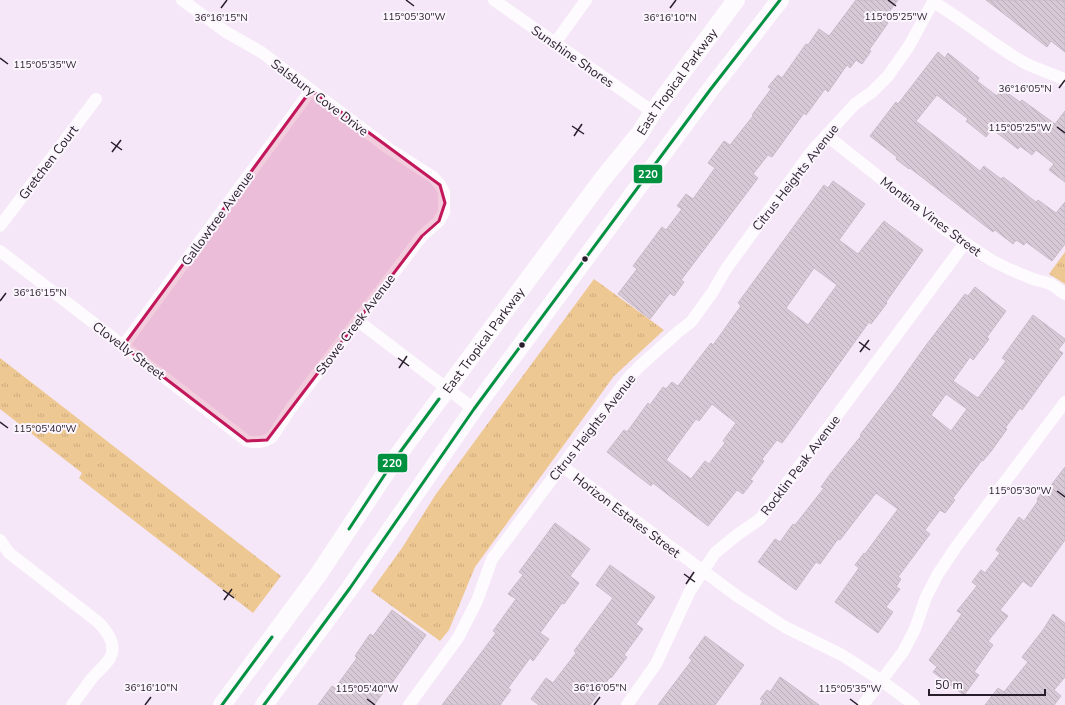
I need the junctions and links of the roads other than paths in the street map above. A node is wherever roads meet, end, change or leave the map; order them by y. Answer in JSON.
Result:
{"nodes":[{"id":1,"x":182,"y":0,"type":"edge"},
{"id":2,"x":494,"y":0,"type":"edge"},
{"id":3,"x":586,"y":0,"type":"edge"},
{"id":4,"x":736,"y":0,"type":"edge"},
{"id":5,"x":780,"y":0,"type":"edge"},
{"id":6,"x":934,"y":1,"type":"edge"},
{"id":7,"x":555,"y":43,"type":"junction"},
{"id":8,"x":1065,"y":80,"type":"edge"},
{"id":9,"x":311,"y":90,"type":"junction"},
{"id":10,"x":96,"y":99,"type":"dead end"},
{"id":11,"x":653,"y":112,"type":"junction"},
{"id":12,"x":826,"y":135,"type":"junction"},
{"id":13,"x":445,"y":203,"type":"joint"},
{"id":14,"x":0,"y":226,"type":"edge"},
{"id":15,"x":965,"y":243,"type":"junction"},
{"id":16,"x":0,"y":251,"type":"edge"},
{"id":17,"x":1065,"y":294,"type":"edge"},
{"id":18,"x":358,"y":321,"type":"junction"},
{"id":19,"x":123,"y":346,"type":"junction"},
{"id":20,"x":447,"y":388,"type":"junction"},
{"id":21,"x":1065,"y":402,"type":"edge"},
{"id":22,"x":474,"y":409,"type":"junction"},
{"id":23,"x":261,"y":442,"type":"joint"},
{"id":24,"x":562,"y":466,"type":"junction"},
{"id":25,"x":0,"y":540,"type":"edge"},
{"id":26,"x":703,"y":571,"type":"junction"},
{"id":27,"x":882,"y":681,"type":"junction"},
{"id":28,"x":72,"y":705,"type":"edge"},
{"id":29,"x":222,"y":705,"type":"edge"},
{"id":30,"x":264,"y":705,"type":"edge"},
{"id":31,"x":409,"y":705,"type":"edge"},
{"id":32,"x":627,"y":705,"type":"edge"},
{"id":33,"x":863,"y":705,"type":"edge"},
{"id":34,"x":914,"y":705,"type":"edge"}],
"edges":[{"from":1,"to":9,"type":"street","name":"Salsbury Cove Drive"},
{"from":2,"to":7,"type":"street","name":"Sunshine Shores"},
{"from":3,"to":7,"type":"street"},
{"from":4,"to":11,"type":"main road","name":"East Tropical Parkway"},
{"from":5,"to":22,"type":"main road"},
{"from":6,"to":8,"type":"street"},
{"from":6,"to":12,"type":"street","name":"Citrus Heights Avenue"},
{"from":7,"to":11,"type":"street","name":"Sunshine Shores"},
{"from":9,"to":13,"type":"street","name":"Salsbury Cove Drive"},
{"from":9,"to":19,"type":"street","name":"Gallowtree Avenue"},
{"from":10,"to":14,"type":"street","name":"Gretchen Court"},
{"from":11,"to":20,"type":"main road","name":"East Tropical Parkway"},
{"from":12,"to":15,"type":"street","name":"Montina Vines Street"},
{"from":12,"to":24,"type":"street","name":"Citrus Heights Avenue"},
{"from":13,"to":18,"type":"street","name":"Stowe Creek Avenue"},
{"from":15,"to":17,"type":"street","name":"Montina Vines Street"},
{"from":15,"to":26,"type":"street","name":"Rocklin Peak Avenue"},
{"from":16,"to":19,"type":"street","name":"Clovelly Street"},
{"from":18,"to":20,"type":"street"},
{"from":18,"to":23,"type":"street","name":"Stowe Creek Avenue"},
{"from":19,"to":23,"type":"street","name":"Clovelly Street"},
{"from":20,"to":22,"type":"street"},
{"from":20,"to":29,"type":"main road","name":"East Tropical Parkway"},
{"from":21,"to":27,"type":"street"},
{"from":22,"to":30,"type":"main road"},
{"from":24,"to":26,"type":"street","name":"Horizon Estates Street"},
{"from":24,"to":31,"type":"street","name":"Citrus Heights Avenue"},
{"from":25,"to":28,"type":"street"},
{"from":26,"to":27,"type":"street","name":"Horizon Estates Street"},
{"from":26,"to":32,"type":"street","name":"Rocklin Peak Avenue"},
{"from":27,"to":33,"type":"street"},
{"from":27,"to":34,"type":"street","name":"Horizon Estates Street"}]}
